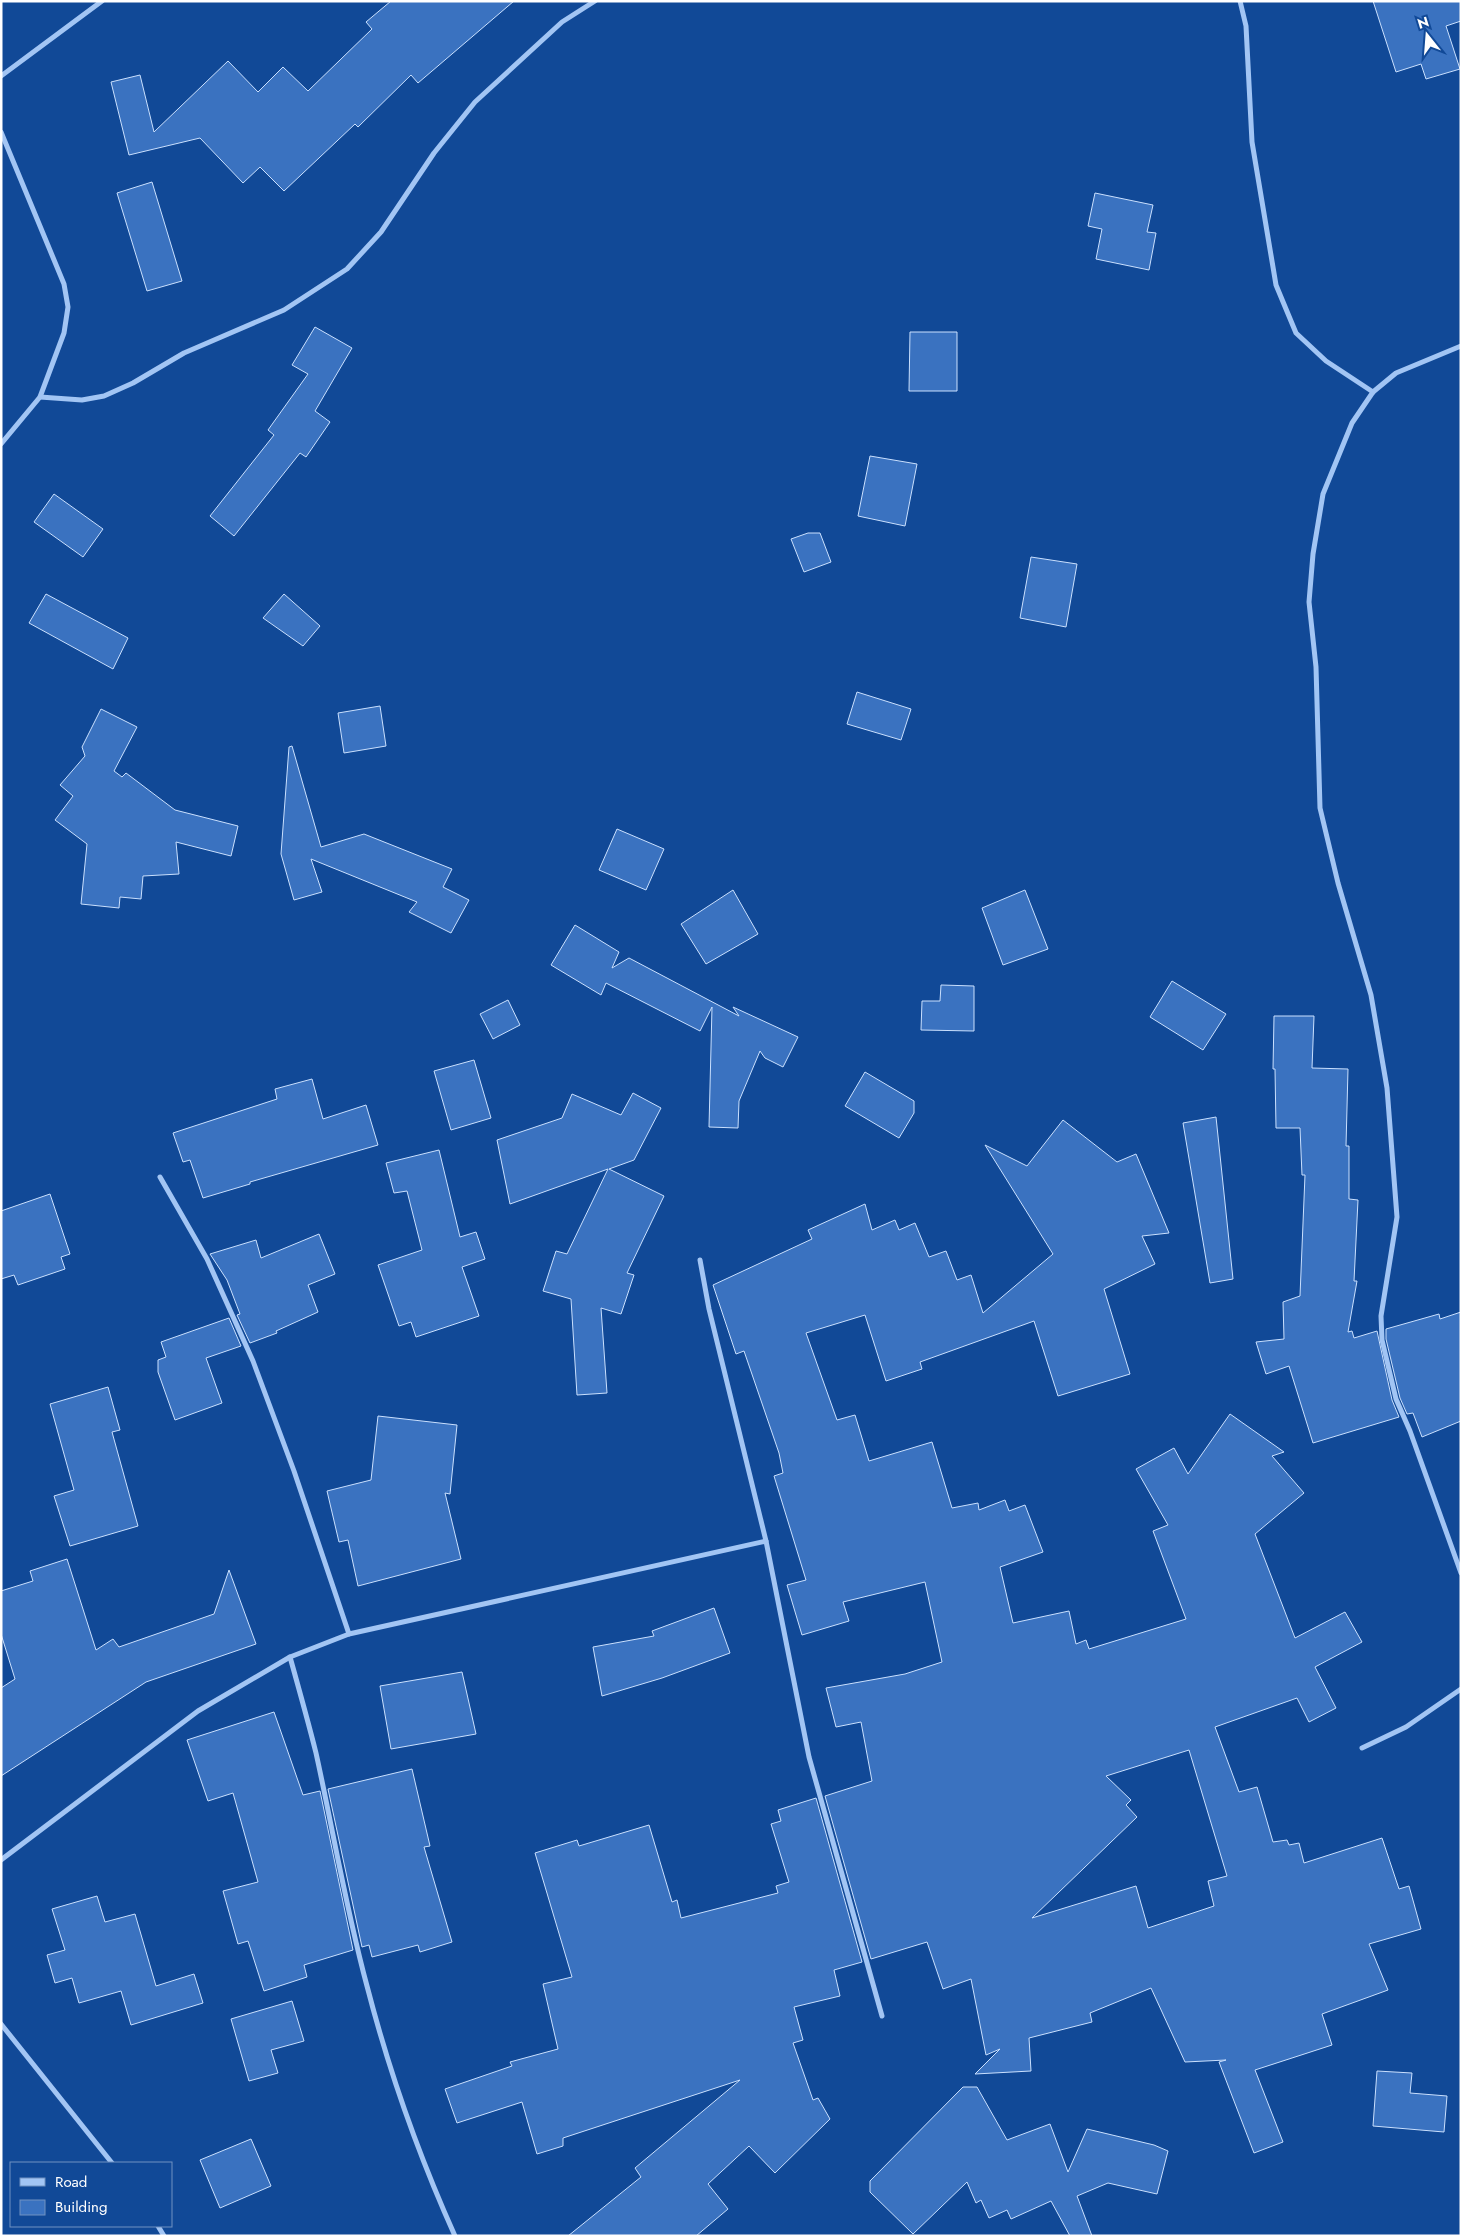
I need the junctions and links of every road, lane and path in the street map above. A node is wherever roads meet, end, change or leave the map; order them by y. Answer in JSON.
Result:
{"nodes":[{"id":1,"x":102,"y":1,"type":"edge"},
{"id":2,"x":595,"y":1,"type":"edge"},
{"id":3,"x":1240,"y":1,"type":"edge"},
{"id":4,"x":1,"y":76,"type":"edge"},
{"id":5,"x":1,"y":132,"type":"edge"},
{"id":6,"x":1461,"y":346,"type":"edge"},
{"id":7,"x":1373,"y":392,"type":"junction"},
{"id":8,"x":40,"y":397,"type":"junction"},
{"id":9,"x":1,"y":444,"type":"edge"},
{"id":10,"x":160,"y":1177,"type":"dead end"},
{"id":11,"x":700,"y":1260,"type":"dead end"},
{"id":12,"x":766,"y":1541,"type":"junction"},
{"id":13,"x":1461,"y":1573,"type":"edge"},
{"id":14,"x":349,"y":1634,"type":"junction"},
{"id":15,"x":290,"y":1657,"type":"junction"},
{"id":16,"x":1461,"y":1689,"type":"edge"},
{"id":17,"x":1362,"y":1748,"type":"dead end"},
{"id":18,"x":1,"y":1860,"type":"edge"},
{"id":19,"x":882,"y":2016,"type":"dead end"},
{"id":20,"x":1,"y":2024,"type":"edge"},
{"id":21,"x":111,"y":2162,"type":"edge"},
{"id":22,"x":455,"y":2236,"type":"edge"}],
"edges":[{"from":1,"to":4,"type":"street"},
{"from":2,"to":8,"type":"street"},
{"from":3,"to":7,"type":"street"},
{"from":5,"to":8,"type":"street"},
{"from":6,"to":7,"type":"street"},
{"from":7,"to":13,"type":"street"},
{"from":8,"to":9,"type":"street"},
{"from":10,"to":14,"type":"street"},
{"from":11,"to":12,"type":"street"},
{"from":12,"to":14,"type":"street"},
{"from":12,"to":19,"type":"street"},
{"from":14,"to":15,"type":"street"},
{"from":15,"to":18,"type":"street"},
{"from":15,"to":22,"type":"street"},
{"from":16,"to":17,"type":"street"},
{"from":20,"to":21,"type":"street"}]}
